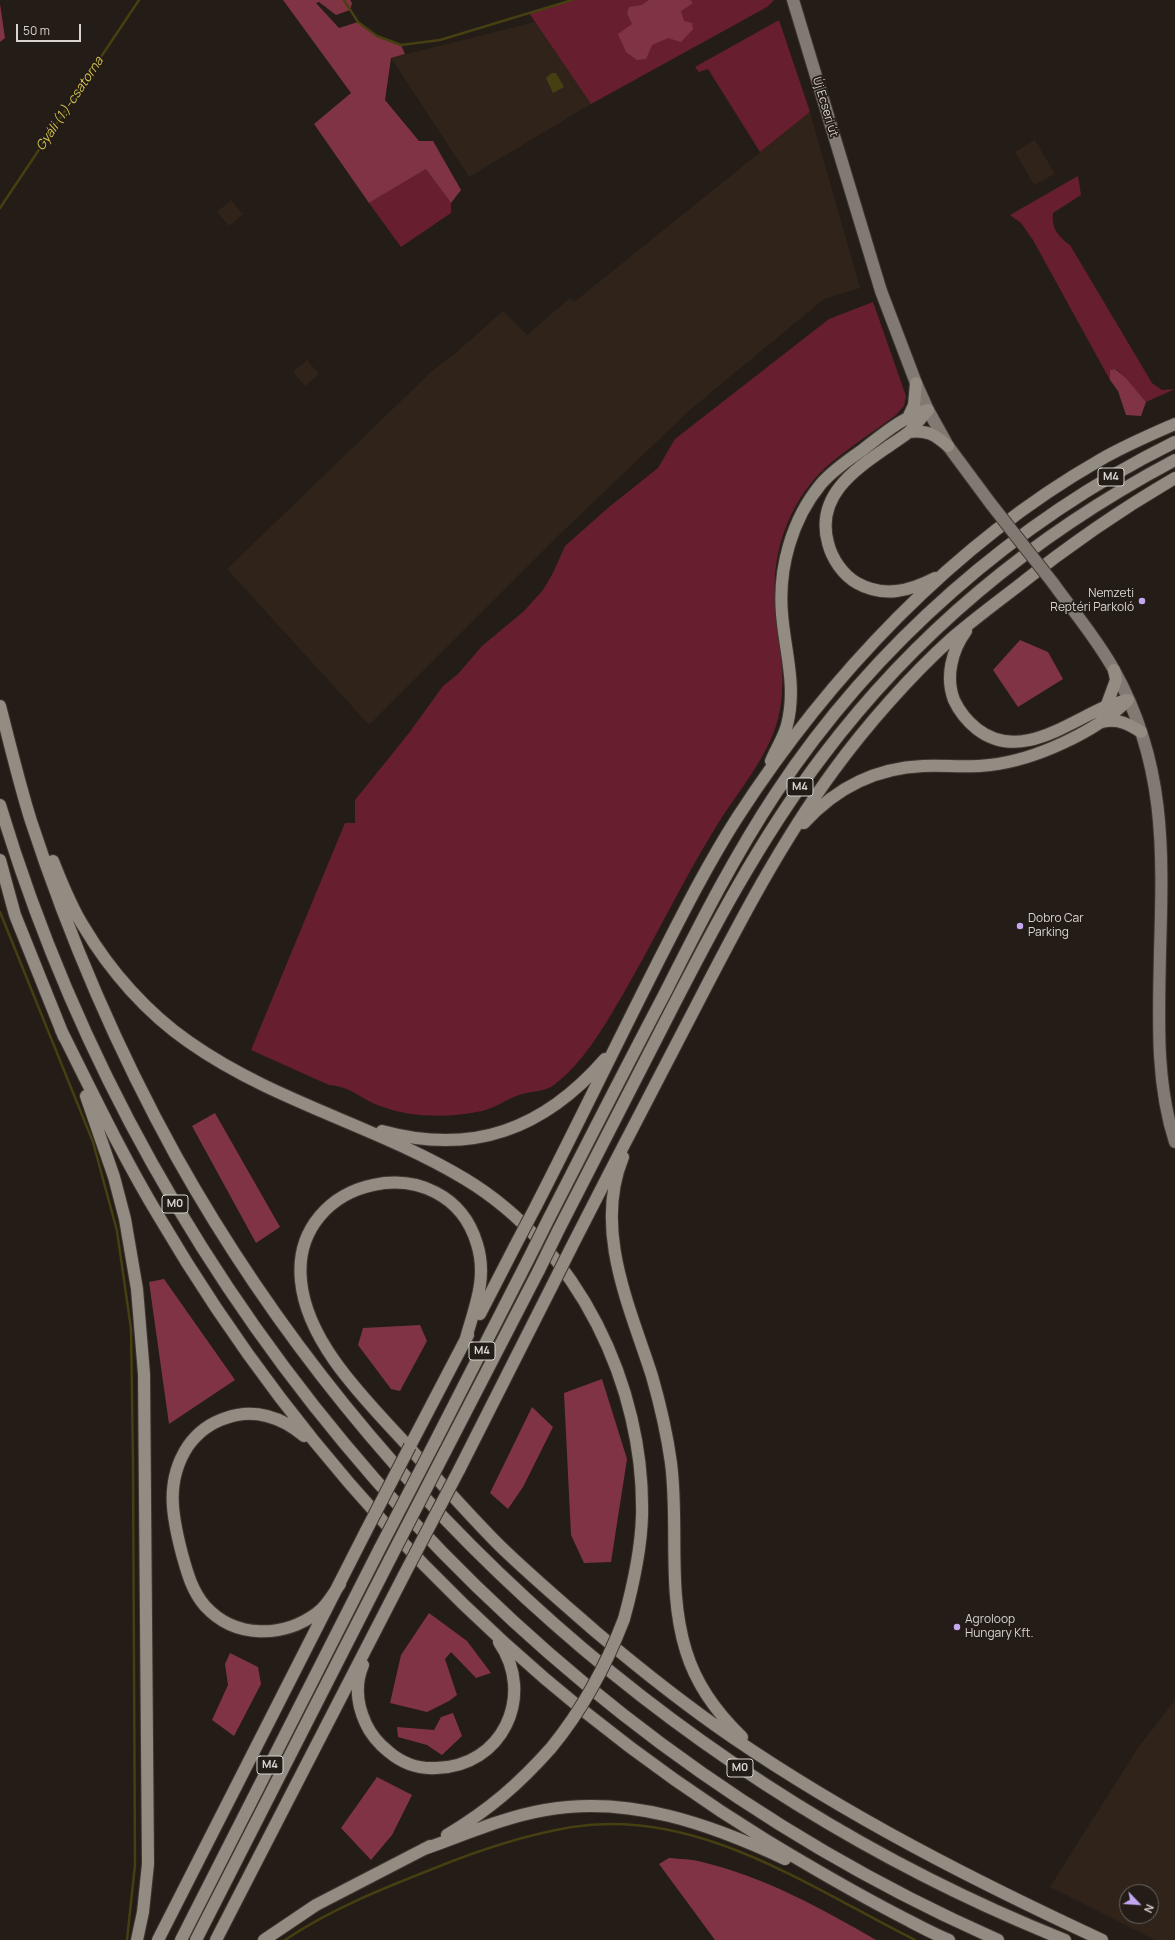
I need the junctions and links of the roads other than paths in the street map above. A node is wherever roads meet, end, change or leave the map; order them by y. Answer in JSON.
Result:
{"nodes":[{"id":1,"x":793,"y":0,"type":"edge"},
{"id":2,"x":916,"y":383,"type":"junction"},
{"id":3,"x":928,"y":410,"type":"junction"},
{"id":4,"x":908,"y":418,"type":"junction"},
{"id":5,"x":1175,"y":424,"type":"edge"},
{"id":6,"x":909,"y":432,"type":"junction"},
{"id":7,"x":1175,"y":442,"type":"edge"},
{"id":8,"x":948,"y":446,"type":"junction"},
{"id":9,"x":1175,"y":460,"type":"edge"},
{"id":10,"x":1175,"y":478,"type":"edge"},
{"id":11,"x":948,"y":570,"type":"junction"},
{"id":12,"x":974,"y":620,"type":"junction"},
{"id":13,"x":1114,"y":670,"type":"junction"},
{"id":14,"x":1128,"y":700,"type":"junction"},
{"id":15,"x":0,"y":706,"type":"edge"},
{"id":16,"x":1106,"y":706,"type":"junction"},
{"id":17,"x":1101,"y":723,"type":"junction"},
{"id":18,"x":1141,"y":732,"type":"junction"},
{"id":19,"x":761,"y":783,"type":"junction"},
{"id":20,"x":0,"y":805,"type":"edge"},
{"id":21,"x":30,"y":817,"type":"junction"},
{"id":22,"x":788,"y":839,"type":"junction"},
{"id":23,"x":0,"y":860,"type":"edge"},
{"id":24,"x":61,"y":1030,"type":"junction"},
{"id":25,"x":617,"y":1042,"type":"junction"},
{"id":26,"x":644,"y":1107,"type":"junction"},
{"id":27,"x":348,"y":1121,"type":"junction"},
{"id":28,"x":1175,"y":1142,"type":"edge"},
{"id":29,"x":465,"y":1342,"type":"junction"},
{"id":30,"x":318,"y":1447,"type":"junction"},
{"id":31,"x":340,"y":1584,"type":"junction"},
{"id":32,"x":379,"y":1622,"type":"junction"},
{"id":33,"x":493,"y":1634,"type":"junction"},
{"id":34,"x":773,"y":1764,"type":"junction"},
{"id":35,"x":424,"y":1849,"type":"junction"},
{"id":36,"x":833,"y":1881,"type":"junction"},
{"id":37,"x":137,"y":1940,"type":"edge"},
{"id":38,"x":158,"y":1940,"type":"edge"},
{"id":39,"x":181,"y":1940,"type":"edge"},
{"id":40,"x":196,"y":1940,"type":"edge"},
{"id":41,"x":216,"y":1940,"type":"edge"},
{"id":42,"x":264,"y":1940,"type":"edge"},
{"id":43,"x":949,"y":1940,"type":"edge"},
{"id":44,"x":998,"y":1940,"type":"edge"},
{"id":45,"x":1065,"y":1940,"type":"edge"},
{"id":46,"x":1102,"y":1940,"type":"edge"}],
"edges":[{"from":1,"to":2,"type":"main road","name":"Új Ecseri út"},
{"from":2,"to":3,"type":"main road","name":"Új Ecseri út"},
{"from":2,"to":4,"type":"highway"},
{"from":3,"to":4,"type":"highway"},
{"from":3,"to":6,"type":"highway"},
{"from":3,"to":8,"type":"main road","name":"Új Ecseri út"},
{"from":4,"to":19,"type":"highway"},
{"from":5,"to":11,"type":"highway"},
{"from":6,"to":8,"type":"highway"},
{"from":6,"to":11,"type":"highway"},
{"from":7,"to":39,"type":"highway","number":"M4","bridge":true},
{"from":8,"to":13,"type":"main road","name":"Új Ecseri út","bridge":true},
{"from":9,"to":40,"type":"highway","number":"M4","bridge":true},
{"from":10,"to":12,"type":"highway"},
{"from":11,"to":19,"type":"highway"},
{"from":12,"to":16,"type":"highway"},
{"from":12,"to":22,"type":"highway"},
{"from":13,"to":14,"type":"main road","name":"Új Ecseri út"},
{"from":13,"to":16,"type":"highway"},
{"from":14,"to":16,"type":"highway"},
{"from":14,"to":17,"type":"highway"},
{"from":14,"to":18,"type":"main road","name":"Új Ecseri út"},
{"from":15,"to":21,"type":"highway","number":"M0"},
{"from":17,"to":18,"type":"highway"},
{"from":17,"to":22,"type":"highway"},
{"from":18,"to":28,"type":"main road","name":"Új Ecseri út"},
{"from":19,"to":25,"type":"highway"},
{"from":20,"to":44,"type":"highway","number":"M0"},
{"from":21,"to":27,"type":"highway"},
{"from":21,"to":45,"type":"highway","number":"M0"},
{"from":22,"to":26,"type":"highway"},
{"from":23,"to":24,"type":"highway"},
{"from":24,"to":30,"type":"highway"},
{"from":24,"to":37,"type":"highway"},
{"from":25,"to":27,"type":"highway"},
{"from":25,"to":29,"type":"highway","bridge":true},
{"from":26,"to":32,"type":"highway","bridge":true},
{"from":26,"to":34,"type":"highway"},
{"from":27,"to":35,"type":"highway","bridge":true},
{"from":29,"to":31,"type":"highway","bridge":true},
{"from":29,"to":34,"type":"highway"},
{"from":30,"to":31,"type":"highway"},
{"from":30,"to":33,"type":"highway"},
{"from":31,"to":38,"type":"highway"},
{"from":32,"to":33,"type":"highway"},
{"from":32,"to":41,"type":"highway"},
{"from":33,"to":36,"type":"highway"},
{"from":34,"to":46,"type":"highway"},
{"from":35,"to":36,"type":"highway"},
{"from":35,"to":42,"type":"highway"},
{"from":36,"to":43,"type":"highway"}]}
